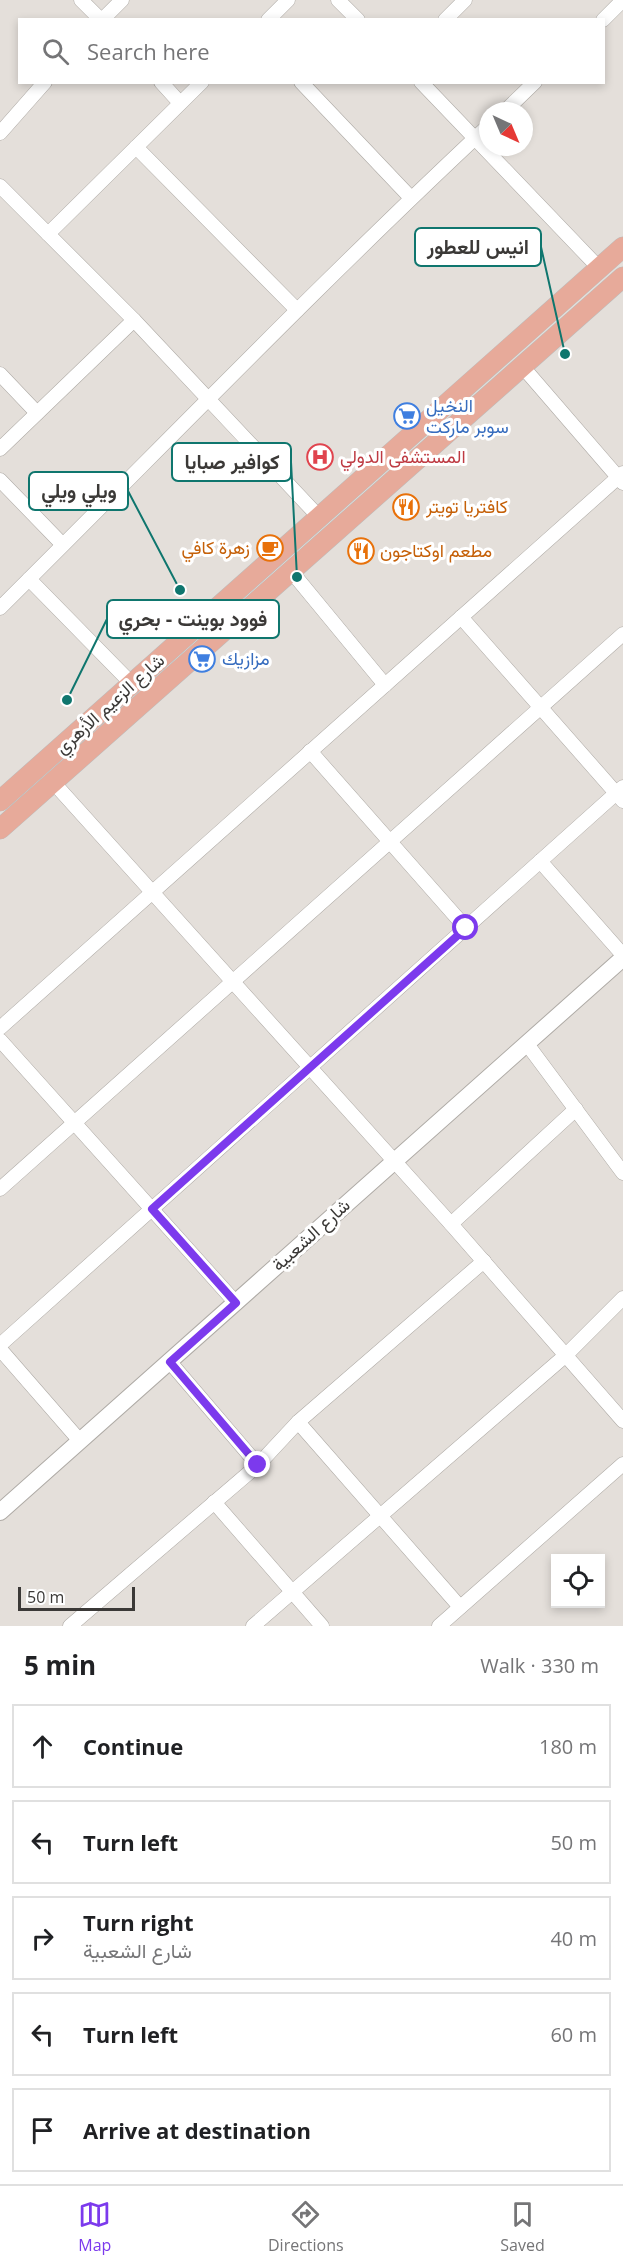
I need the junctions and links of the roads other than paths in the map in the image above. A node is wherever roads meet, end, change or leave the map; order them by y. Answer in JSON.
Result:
{"nodes":[{"id":1,"x":81,"y":0,"type":"edge"},
{"id":2,"x":122,"y":0,"type":"edge"},
{"id":3,"x":288,"y":0,"type":"edge"},
{"id":4,"x":338,"y":0,"type":"edge"},
{"id":5,"x":465,"y":0,"type":"edge"},
{"id":6,"x":623,"y":0,"type":"edge"},
{"id":7,"x":99,"y":18,"type":"edge"},
{"id":8,"x":103,"y":18,"type":"edge"},
{"id":9,"x":269,"y":18,"type":"edge"},
{"id":10,"x":356,"y":18,"type":"edge"},
{"id":11,"x":447,"y":18,"type":"edge"},
{"id":12,"x":605,"y":18,"type":"edge"},
{"id":13,"x":43,"y":84,"type":"edge"},
{"id":14,"x":163,"y":84,"type":"edge"},
{"id":15,"x":200,"y":84,"type":"edge"},
{"id":16,"x":304,"y":84,"type":"edge"},
{"id":17,"x":423,"y":84,"type":"edge"},
{"id":18,"x":533,"y":84,"type":"edge"},
{"id":19,"x":514,"y":102,"type":"edge"},
{"id":20,"x":180,"y":103,"type":"junction"},
{"id":21,"x":0,"y":133,"type":"edge"},
{"id":22,"x":479,"y":135,"type":"edge"},
{"id":23,"x":476,"y":138,"type":"junction"},
{"id":24,"x":136,"y":147,"type":"junction"},
{"id":25,"x":0,"y":186,"type":"edge"},
{"id":26,"x":411,"y":198,"type":"junction"},
{"id":27,"x":48,"y":234,"type":"junction"},
{"id":28,"x":623,"y":247,"type":"edge"},
{"id":29,"x":599,"y":268,"type":"junction"},
{"id":30,"x":623,"y":277,"type":"edge"},
{"id":31,"x":297,"y":310,"type":"junction"},
{"id":32,"x":134,"y":320,"type":"junction"},
{"id":33,"x":522,"y":366,"type":"junction"},
{"id":34,"x":0,"y":374,"type":"edge"},
{"id":35,"x":209,"y":400,"type":"junction"},
{"id":36,"x":37,"y":413,"type":"junction"},
{"id":37,"x":0,"y":449,"type":"edge"},
{"id":38,"x":621,"y":478,"type":"edge"},
{"id":39,"x":0,"y":480,"type":"edge"},
{"id":40,"x":319,"y":518,"type":"junction"},
{"id":41,"x":62,"y":544,"type":"junction"},
{"id":42,"x":291,"y":571,"type":"junction"},
{"id":43,"x":29,"y":579,"type":"junction"},
{"id":44,"x":0,"y":608,"type":"edge"},
{"id":45,"x":461,"y":617,"type":"junction"},
{"id":46,"x":623,"y":634,"type":"edge"},
{"id":47,"x":132,"y":684,"type":"junction"},
{"id":48,"x":386,"y":685,"type":"junction"},
{"id":49,"x":541,"y":707,"type":"junction"},
{"id":50,"x":310,"y":751,"type":"junction"},
{"id":51,"x":53,"y":782,"type":"junction"},
{"id":52,"x":3,"y":794,"type":"edge"},
{"id":53,"x":621,"y":794,"type":"edge"},
{"id":54,"x":0,"y":829,"type":"edge"},
{"id":55,"x":390,"y":842,"type":"junction"},
{"id":56,"x":540,"y":861,"type":"junction"},
{"id":57,"x":152,"y":892,"type":"junction"},
{"id":58,"x":466,"y":928,"type":"junction"},
{"id":59,"x":623,"y":957,"type":"edge"},
{"id":60,"x":232,"y":982,"type":"junction"},
{"id":61,"x":0,"y":1028,"type":"edge"},
{"id":62,"x":0,"y":1040,"type":"edge"},
{"id":63,"x":527,"y":1044,"type":"junction"},
{"id":64,"x":309,"y":1068,"type":"junction"},
{"id":65,"x":576,"y":1110,"type":"junction"},
{"id":66,"x":74,"y":1123,"type":"junction"},
{"id":67,"x":394,"y":1162,"type":"junction"},
{"id":68,"x":623,"y":1173,"type":"edge"},
{"id":69,"x":0,"y":1189,"type":"edge"},
{"id":70,"x":152,"y":1209,"type":"junction"},
{"id":71,"x":451,"y":1224,"type":"junction"},
{"id":72,"x":483,"y":1261,"type":"junction"},
{"id":73,"x":623,"y":1298,"type":"edge"},
{"id":74,"x":236,"y":1303,"type":"junction"},
{"id":75,"x":0,"y":1347,"type":"edge"},
{"id":76,"x":566,"y":1355,"type":"junction"},
{"id":77,"x":170,"y":1362,"type":"junction"},
{"id":78,"x":621,"y":1416,"type":"edge"},
{"id":79,"x":298,"y":1422,"type":"junction"},
{"id":80,"x":80,"y":1441,"type":"junction"},
{"id":81,"x":623,"y":1464,"type":"edge"},
{"id":82,"x":258,"y":1465,"type":"junction"},
{"id":83,"x":214,"y":1502,"type":"junction"},
{"id":84,"x":0,"y":1512,"type":"edge"},
{"id":85,"x":379,"y":1517,"type":"junction"},
{"id":86,"x":292,"y":1591,"type":"junction"},
{"id":87,"x":460,"y":1607,"type":"junction"},
{"id":88,"x":70,"y":1626,"type":"edge"},
{"id":89,"x":253,"y":1626,"type":"edge"},
{"id":90,"x":322,"y":1626,"type":"edge"},
{"id":91,"x":439,"y":1626,"type":"edge"}],
"edges":[{"from":1,"to":7,"type":"street"},
{"from":2,"to":8,"type":"street"},
{"from":3,"to":9,"type":"street"},
{"from":4,"to":10,"type":"street"},
{"from":5,"to":11,"type":"street"},
{"from":6,"to":12,"type":"street"},
{"from":13,"to":21,"type":"street"},
{"from":14,"to":20,"type":"street"},
{"from":15,"to":20,"type":"street"},
{"from":16,"to":26,"type":"street"},
{"from":17,"to":23,"type":"street"},
{"from":18,"to":19,"type":"street"},
{"from":20,"to":24,"type":"street"},
{"from":22,"to":23,"type":"street"},
{"from":23,"to":26,"type":"street"},
{"from":23,"to":29,"type":"street"},
{"from":24,"to":27,"type":"street"},
{"from":24,"to":31,"type":"street"},
{"from":25,"to":27,"type":"street"},
{"from":26,"to":31,"type":"street"},
{"from":27,"to":32,"type":"street"},
{"from":28,"to":29,"type":"main road","name":"شارع الزعيم الأزهري"},
{"from":29,"to":40,"type":"main road","name":"شارع الزعيم الأزهري"},
{"from":30,"to":33,"type":"main road","name":"شارع الزعيم الأزهري"},
{"from":31,"to":35,"type":"street"},
{"from":32,"to":35,"type":"street"},
{"from":32,"to":36,"type":"street"},
{"from":33,"to":38,"type":"street"},
{"from":33,"to":42,"type":"main road","name":"شارع الزعيم الأزهري"},
{"from":34,"to":36,"type":"street"},
{"from":35,"to":40,"type":"street"},
{"from":35,"to":41,"type":"street"},
{"from":36,"to":37,"type":"street"},
{"from":38,"to":45,"type":"street"},
{"from":39,"to":41,"type":"street"},
{"from":40,"to":47,"type":"main road","name":"شارع الزعيم الأزهري"},
{"from":41,"to":43,"type":"street"},
{"from":42,"to":48,"type":"street"},
{"from":42,"to":51,"type":"main road","name":"شارع الزعيم الأزهري"},
{"from":43,"to":44,"type":"street"},
{"from":43,"to":47,"type":"street"},
{"from":45,"to":48,"type":"street"},
{"from":45,"to":49,"type":"street"},
{"from":46,"to":49,"type":"street"},
{"from":47,"to":52,"type":"main road","name":"شارع الزعيم الأزهري"},
{"from":48,"to":50,"type":"street"},
{"from":49,"to":53,"type":"street"},
{"from":49,"to":55,"type":"street"},
{"from":50,"to":55,"type":"street"},
{"from":50,"to":57,"type":"street"},
{"from":51,"to":54,"type":"main road","name":"شارع الزعيم الأزهري"},
{"from":51,"to":57,"type":"street"},
{"from":53,"to":56,"type":"street"},
{"from":55,"to":58,"type":"street"},
{"from":55,"to":60,"type":"street"},
{"from":56,"to":58,"type":"street"},
{"from":56,"to":59,"type":"street"},
{"from":57,"to":60,"type":"street"},
{"from":57,"to":61,"type":"street"},
{"from":58,"to":64,"type":"street"},
{"from":59,"to":63,"type":"street","name":"شارع الشعبية"},
{"from":60,"to":64,"type":"street"},
{"from":60,"to":66,"type":"street"},
{"from":62,"to":66,"type":"street"},
{"from":63,"to":65,"type":"street"},
{"from":63,"to":67,"type":"street","name":"شارع الشعبية"},
{"from":64,"to":67,"type":"street"},
{"from":64,"to":70,"type":"street"},
{"from":65,"to":68,"type":"street"},
{"from":65,"to":71,"type":"street"},
{"from":66,"to":69,"type":"street"},
{"from":66,"to":70,"type":"street"},
{"from":67,"to":71,"type":"street"},
{"from":67,"to":74,"type":"street","name":"شارع الشعبية"},
{"from":70,"to":74,"type":"street"},
{"from":70,"to":75,"type":"street"},
{"from":71,"to":72,"type":"street"},
{"from":72,"to":76,"type":"street"},
{"from":72,"to":79,"type":"street"},
{"from":73,"to":76,"type":"street"},
{"from":74,"to":77,"type":"street","name":"شارع الشعبية"},
{"from":75,"to":80,"type":"street"},
{"from":76,"to":78,"type":"street"},
{"from":76,"to":85,"type":"street"},
{"from":77,"to":80,"type":"street","name":"شارع الشعبية"},
{"from":77,"to":82,"type":"street"},
{"from":79,"to":82,"type":"street"},
{"from":79,"to":85,"type":"street"},
{"from":80,"to":84,"type":"street","name":"شارع الشعبية"},
{"from":81,"to":87,"type":"street"},
{"from":82,"to":83,"type":"street"},
{"from":83,"to":86,"type":"street"},
{"from":83,"to":88,"type":"street"},
{"from":85,"to":86,"type":"street"},
{"from":85,"to":87,"type":"street"},
{"from":86,"to":89,"type":"street"},
{"from":86,"to":90,"type":"street"},
{"from":87,"to":91,"type":"street"}]}
